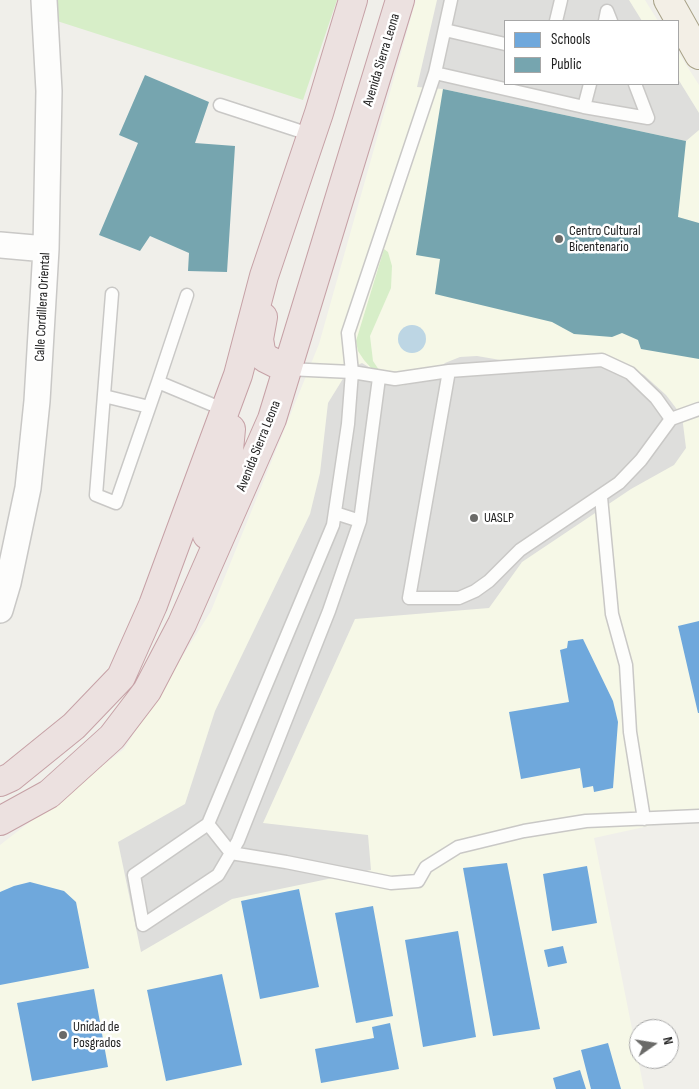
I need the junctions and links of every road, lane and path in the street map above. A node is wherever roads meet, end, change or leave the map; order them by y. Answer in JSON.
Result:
{"nodes":[{"id":1,"x":44,"y":0,"type":"edge"},
{"id":2,"x":353,"y":0,"type":"edge"},
{"id":3,"x":400,"y":0,"type":"edge"},
{"id":4,"x":451,"y":0,"type":"edge"},
{"id":5,"x":561,"y":0,"type":"edge"},
{"id":6,"x":556,"y":20,"type":"edge"},
{"id":7,"x":605,"y":20,"type":"edge"},
{"id":8,"x":611,"y":20,"type":"edge"},
{"id":9,"x":679,"y":27,"type":"edge"},
{"id":10,"x":445,"y":30,"type":"junction"},
{"id":11,"x":504,"y":44,"type":"edge"},
{"id":12,"x":699,"y":55,"type":"edge"},
{"id":13,"x":435,"y":73,"type":"junction"},
{"id":14,"x":590,"y":85,"type":"edge"},
{"id":15,"x":635,"y":85,"type":"edge"},
{"id":16,"x":220,"y":105,"type":"dead end"},
{"id":17,"x":584,"y":107,"type":"junction"},
{"id":18,"x":312,"y":135,"type":"junction"},
{"id":19,"x":0,"y":245,"type":"edge"},
{"id":20,"x":46,"y":249,"type":"junction"},
{"id":21,"x":264,"y":276,"type":"junction"},
{"id":22,"x":112,"y":294,"type":"dead end"},
{"id":23,"x":188,"y":295,"type":"dead end"},
{"id":24,"x":287,"y":370,"type":"junction"},
{"id":25,"x":450,"y":371,"type":"junction"},
{"id":26,"x":352,"y":372,"type":"junction"},
{"id":27,"x":379,"y":378,"type":"junction"},
{"id":28,"x":158,"y":382,"type":"junction"},
{"id":29,"x":104,"y":396,"type":"junction"},
{"id":30,"x":149,"y":407,"type":"junction"},
{"id":31,"x":699,"y":408,"type":"edge"},
{"id":32,"x":225,"y":410,"type":"junction"},
{"id":33,"x":671,"y":419,"type":"junction"},
{"id":34,"x":601,"y":497,"type":"junction"},
{"id":35,"x":335,"y":513,"type":"junction"},
{"id":36,"x":360,"y":521,"type":"junction"},
{"id":37,"x":0,"y":610,"type":"edge"},
{"id":38,"x":186,"y":617,"type":"junction"},
{"id":39,"x":0,"y":782,"type":"edge"},
{"id":40,"x":699,"y":816,"type":"edge"},
{"id":41,"x":644,"y":819,"type":"junction"},
{"id":42,"x":0,"y":821,"type":"edge"},
{"id":43,"x":208,"y":824,"type":"junction"},
{"id":44,"x":231,"y":853,"type":"junction"}],
"edges":[{"from":1,"to":20,"type":"street","name":"Calle Cordillera Oriental"},
{"from":2,"to":18,"type":"highway"},
{"from":3,"to":24,"type":"highway","name":"Avenida Sierra Leona"},
{"from":4,"to":10,"type":"lane"},
{"from":5,"to":6,"type":"lane"},
{"from":7,"to":8,"type":"lane"},
{"from":9,"to":12,"type":"main road"},
{"from":10,"to":11,"type":"lane"},
{"from":10,"to":13,"type":"lane"},
{"from":13,"to":17,"type":"lane"},
{"from":13,"to":26,"type":"lane"},
{"from":14,"to":17,"type":"lane"},
{"from":15,"to":17,"type":"lane"},
{"from":16,"to":18,"type":"lane"},
{"from":18,"to":21,"type":"highway"},
{"from":19,"to":20,"type":"street"},
{"from":20,"to":37,"type":"street","name":"Calle Cordillera Oriental"},
{"from":21,"to":24,"type":"highway"},
{"from":21,"to":32,"type":"highway"},
{"from":22,"to":29,"type":"lane"},
{"from":23,"to":28,"type":"lane"},
{"from":24,"to":26,"type":"lane"},
{"from":24,"to":38,"type":"highway","name":"Avenida Sierra Leona"},
{"from":25,"to":27,"type":"lane"},
{"from":25,"to":33,"type":"lane"},
{"from":25,"to":34,"type":"lane"},
{"from":26,"to":27,"type":"lane"},
{"from":26,"to":35,"type":"lane"},
{"from":27,"to":36,"type":"lane"},
{"from":28,"to":30,"type":"lane"},
{"from":28,"to":32,"type":"lane"},
{"from":29,"to":30,"type":"lane"},
{"from":29,"to":30,"type":"lane"},
{"from":31,"to":33,"type":"lane"},
{"from":32,"to":38,"type":"highway"},
{"from":32,"to":39,"type":"highway"},
{"from":33,"to":34,"type":"lane"},
{"from":34,"to":41,"type":"lane"},
{"from":35,"to":36,"type":"lane"},
{"from":35,"to":43,"type":"lane"},
{"from":36,"to":44,"type":"lane"},
{"from":38,"to":42,"type":"highway","name":"Avenida Sierra Leona"},
{"from":40,"to":41,"type":"lane"},
{"from":41,"to":44,"type":"lane"},
{"from":43,"to":44,"type":"lane"},
{"from":43,"to":44,"type":"lane"}]}
